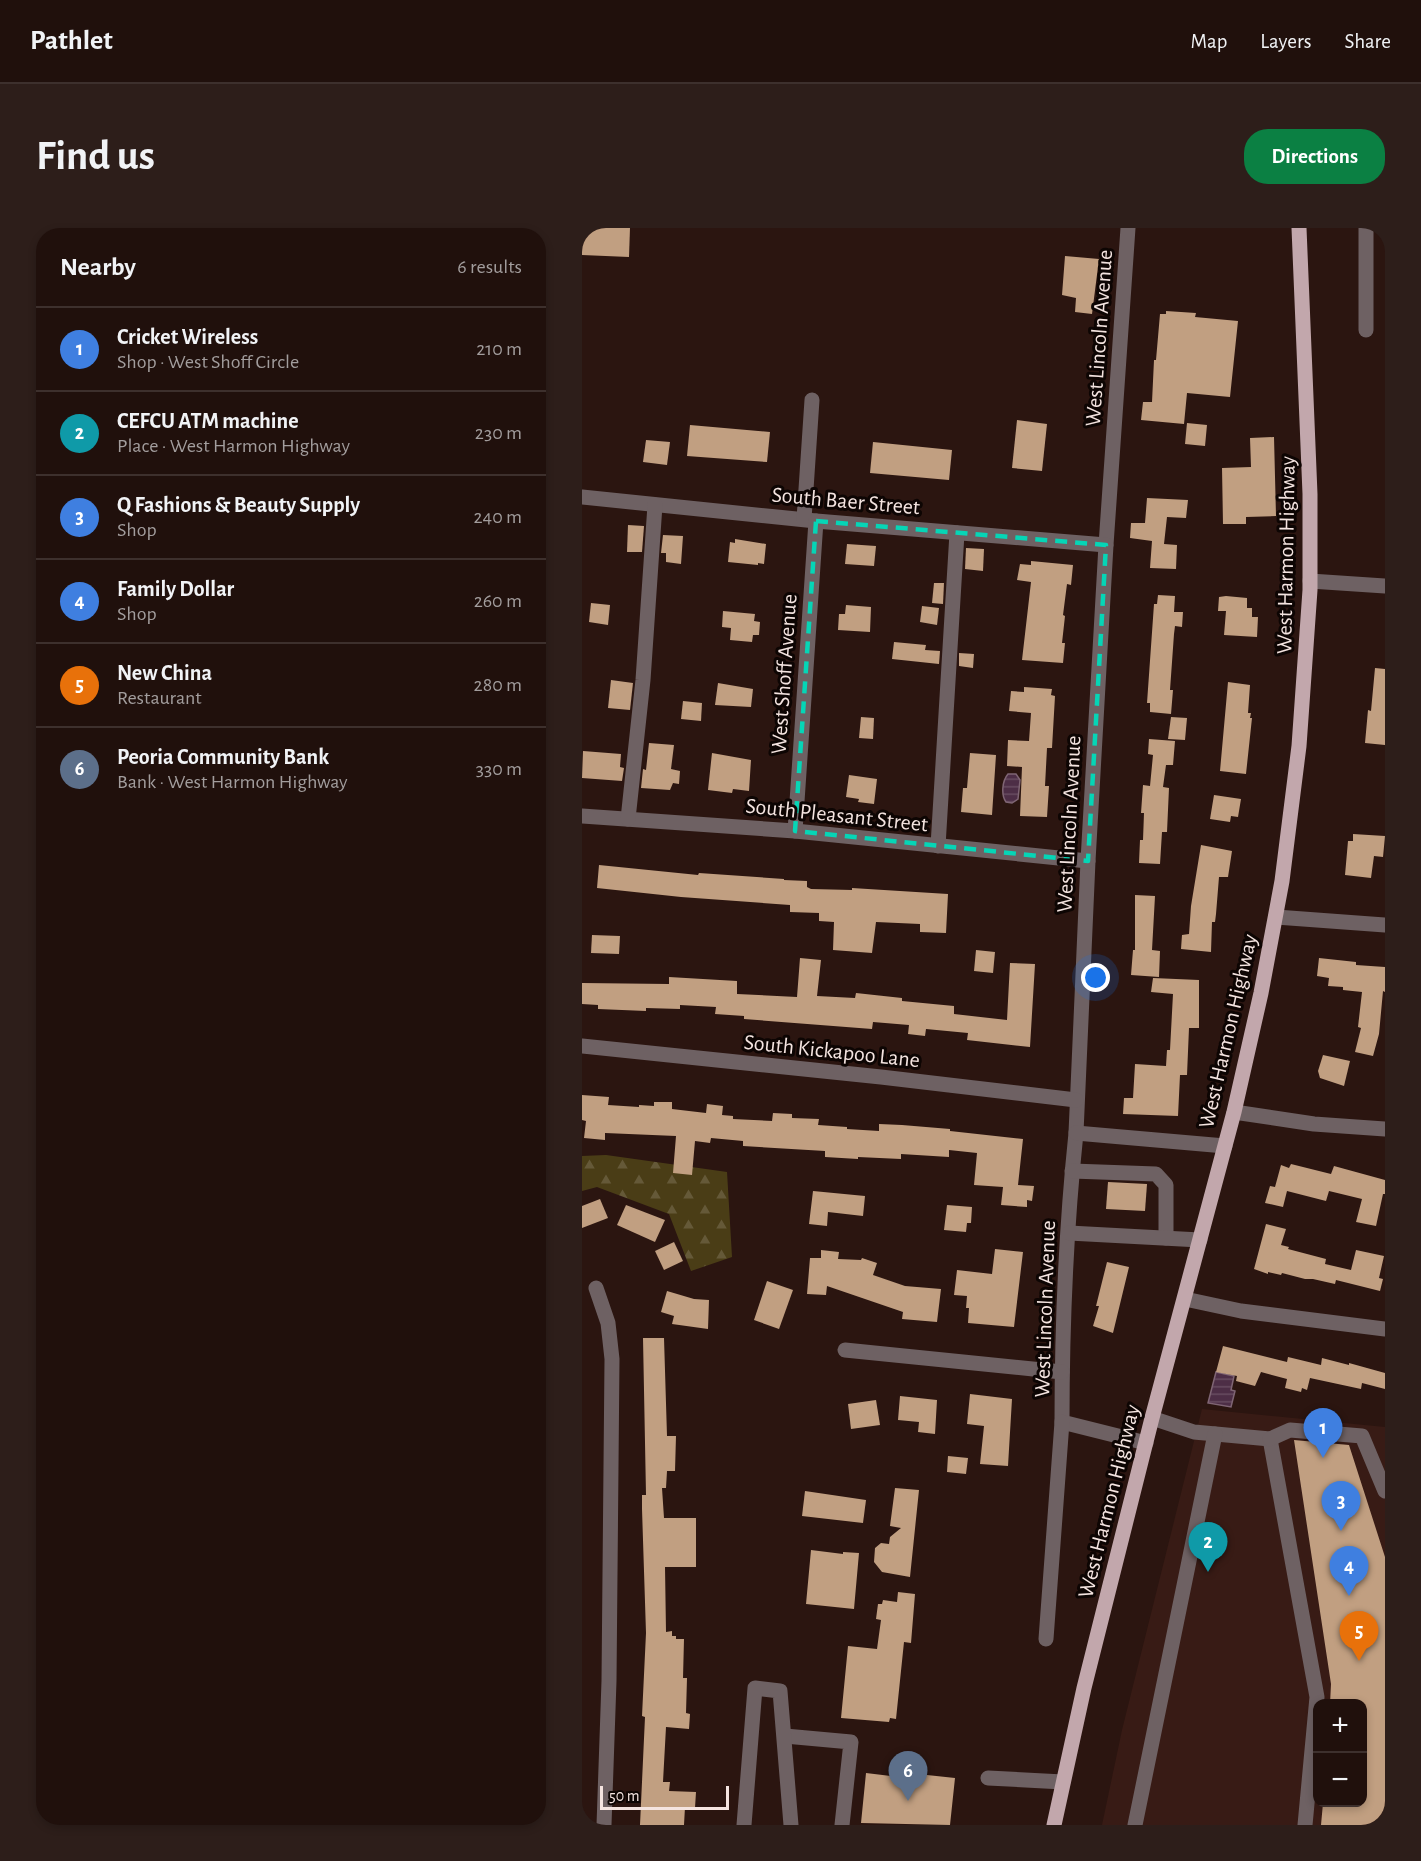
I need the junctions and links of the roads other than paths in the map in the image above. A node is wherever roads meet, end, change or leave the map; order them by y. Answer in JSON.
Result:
{"nodes":[{"id":1,"x":1128,"y":228,"type":"edge"},
{"id":2,"x":1299,"y":228,"type":"edge"},
{"id":3,"x":1366,"y":228,"type":"edge"},
{"id":4,"x":1366,"y":330,"type":"dead end"},
{"id":5,"x":812,"y":400,"type":"dead end"},
{"id":6,"x":582,"y":496,"type":"edge"},
{"id":7,"x":655,"y":505,"type":"junction"},
{"id":8,"x":810,"y":520,"type":"junction"},
{"id":9,"x":957,"y":533,"type":"junction"},
{"id":10,"x":1106,"y":545,"type":"junction"},
{"id":11,"x":1310,"y":581,"type":"junction"},
{"id":12,"x":1385,"y":586,"type":"edge"},
{"id":13,"x":582,"y":816,"type":"edge"},
{"id":14,"x":628,"y":819,"type":"junction"},
{"id":15,"x":795,"y":831,"type":"junction"},
{"id":16,"x":938,"y":846,"type":"junction"},
{"id":17,"x":1088,"y":861,"type":"junction"},
{"id":18,"x":1276,"y":917,"type":"junction"},
{"id":19,"x":1385,"y":925,"type":"edge"},
{"id":20,"x":582,"y":1046,"type":"edge"},
{"id":21,"x":1076,"y":1100,"type":"junction"},
{"id":22,"x":1234,"y":1112,"type":"junction"},
{"id":23,"x":1385,"y":1129,"type":"edge"},
{"id":24,"x":1076,"y":1133,"type":"junction"},
{"id":25,"x":1224,"y":1146,"type":"junction"},
{"id":26,"x":1072,"y":1171,"type":"junction"},
{"id":27,"x":1069,"y":1233,"type":"junction"},
{"id":28,"x":1166,"y":1239,"type":"junction"},
{"id":29,"x":1200,"y":1240,"type":"junction"},
{"id":30,"x":596,"y":1288,"type":"dead end"},
{"id":31,"x":1185,"y":1299,"type":"junction"},
{"id":32,"x":1385,"y":1329,"type":"edge"},
{"id":33,"x":845,"y":1350,"type":"dead end"},
{"id":34,"x":1062,"y":1372,"type":"junction"},
{"id":35,"x":1152,"y":1418,"type":"junction"},
{"id":36,"x":1062,"y":1422,"type":"junction"},
{"id":37,"x":1215,"y":1434,"type":"junction"},
{"id":38,"x":1270,"y":1440,"type":"junction"},
{"id":39,"x":1146,"y":1443,"type":"junction"},
{"id":40,"x":1385,"y":1491,"type":"edge"},
{"id":41,"x":1046,"y":1639,"type":"dead end"},
{"id":42,"x":785,"y":1736,"type":"junction"},
{"id":43,"x":988,"y":1778,"type":"dead end"},
{"id":44,"x":1063,"y":1782,"type":"junction"},
{"id":45,"x":604,"y":1825,"type":"edge"},
{"id":46,"x":744,"y":1825,"type":"edge"},
{"id":47,"x":791,"y":1825,"type":"edge"},
{"id":48,"x":842,"y":1825,"type":"edge"},
{"id":49,"x":1054,"y":1825,"type":"edge"},
{"id":50,"x":1135,"y":1825,"type":"edge"},
{"id":51,"x":1305,"y":1825,"type":"edge"}],
"edges":[{"from":1,"to":10,"type":"street","name":"West Lincoln Avenue"},
{"from":2,"to":11,"type":"main road","name":"West Harmon Highway"},
{"from":3,"to":4,"type":"street"},
{"from":5,"to":8,"type":"street","name":"West Shoff Avenue"},
{"from":6,"to":7,"type":"street","name":"South Baer Street"},
{"from":7,"to":8,"type":"street","name":"South Baer Street"},
{"from":7,"to":14,"type":"street"},
{"from":8,"to":9,"type":"street","name":"South Baer Street"},
{"from":8,"to":15,"type":"street","name":"West Shoff Avenue"},
{"from":9,"to":10,"type":"street","name":"South Baer Street"},
{"from":9,"to":16,"type":"street"},
{"from":10,"to":17,"type":"street","name":"West Lincoln Avenue"},
{"from":11,"to":12,"type":"street"},
{"from":11,"to":18,"type":"main road","name":"West Harmon Highway"},
{"from":13,"to":14,"type":"street","name":"South Pleasant Street"},
{"from":14,"to":15,"type":"street","name":"South Pleasant Street"},
{"from":15,"to":16,"type":"street","name":"South Pleasant Street"},
{"from":16,"to":17,"type":"street","name":"South Pleasant Street"},
{"from":17,"to":21,"type":"street","name":"West Lincoln Avenue"},
{"from":18,"to":19,"type":"street"},
{"from":18,"to":22,"type":"main road","name":"West Harmon Highway"},
{"from":20,"to":21,"type":"street","name":"South Kickapoo Lane"},
{"from":21,"to":24,"type":"street","name":"West Lincoln Avenue"},
{"from":22,"to":23,"type":"street"},
{"from":22,"to":25,"type":"main road","name":"West Harmon Highway"},
{"from":24,"to":25,"type":"street"},
{"from":24,"to":26,"type":"street","name":"West Lincoln Avenue"},
{"from":25,"to":29,"type":"main road","name":"West Harmon Highway"},
{"from":26,"to":27,"type":"street","name":"West Lincoln Avenue"},
{"from":26,"to":28,"type":"street"},
{"from":27,"to":28,"type":"street"},
{"from":27,"to":34,"type":"street","name":"West Lincoln Avenue"},
{"from":28,"to":29,"type":"street"},
{"from":29,"to":31,"type":"main road","name":"West Harmon Highway"},
{"from":30,"to":45,"type":"street"},
{"from":31,"to":32,"type":"street"},
{"from":31,"to":35,"type":"main road","name":"West Harmon Highway"},
{"from":33,"to":34,"type":"street"},
{"from":34,"to":36,"type":"street","name":"West Lincoln Avenue"},
{"from":35,"to":37,"type":"street"},
{"from":35,"to":39,"type":"main road","name":"West Harmon Highway"},
{"from":36,"to":39,"type":"street","name":"West Lincoln Avenue"},
{"from":36,"to":41,"type":"street","name":"West Lincoln Avenue"},
{"from":37,"to":38,"type":"street"},
{"from":37,"to":50,"type":"street"},
{"from":38,"to":40,"type":"street"},
{"from":38,"to":51,"type":"street"},
{"from":39,"to":44,"type":"main road","name":"West Harmon Highway"},
{"from":42,"to":46,"type":"street"},
{"from":42,"to":47,"type":"street"},
{"from":42,"to":48,"type":"street"},
{"from":43,"to":44,"type":"street"},
{"from":44,"to":49,"type":"main road","name":"West Harmon Highway"}]}
